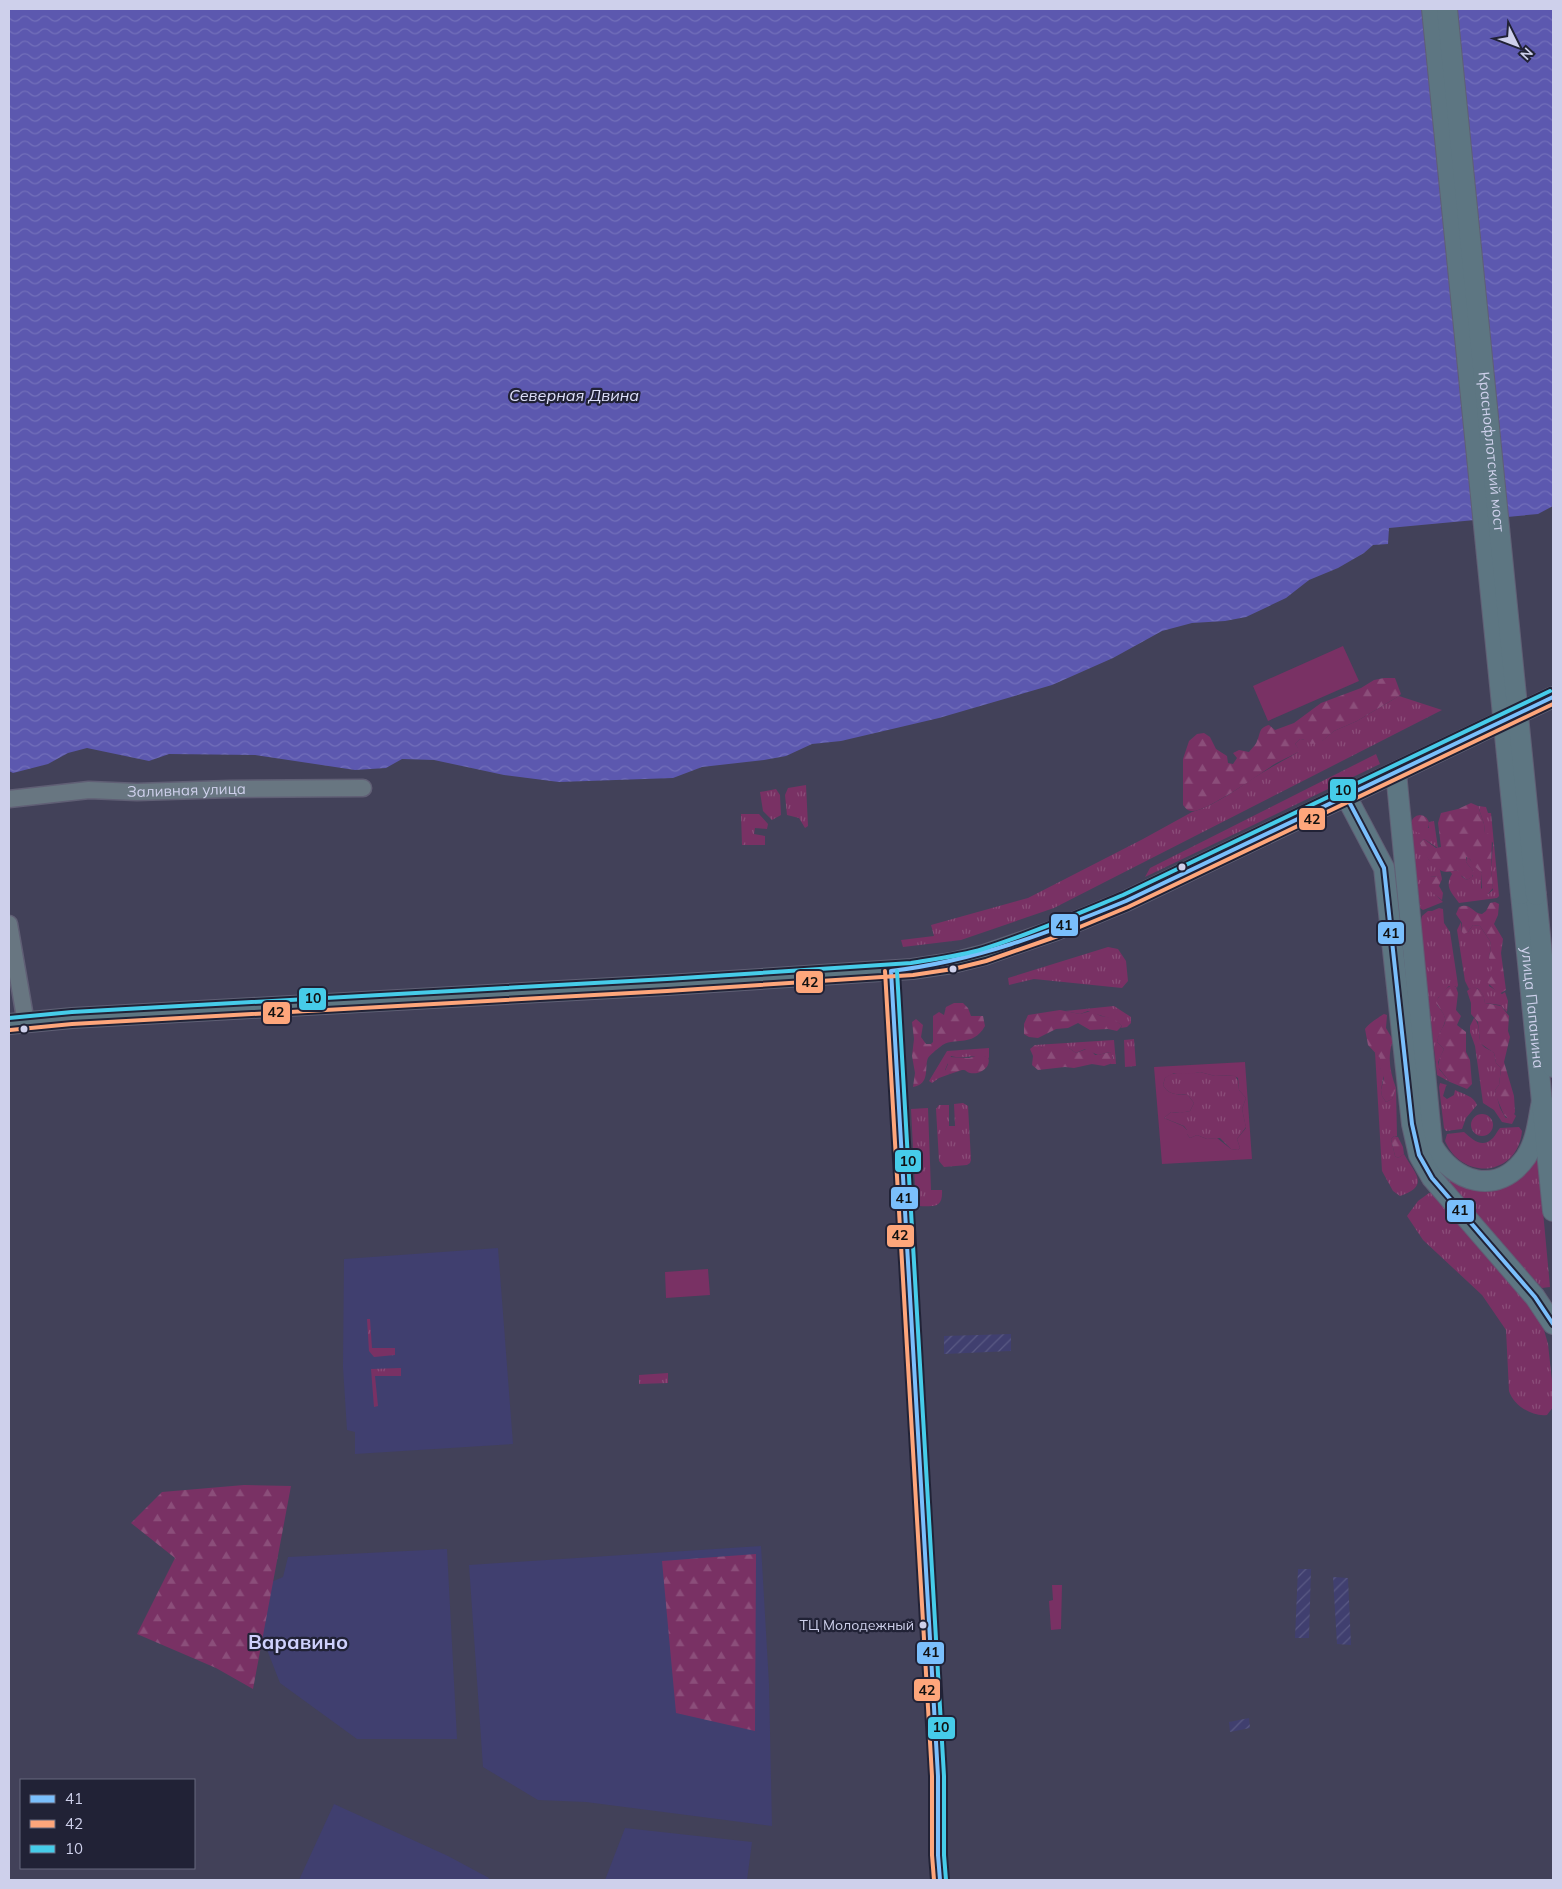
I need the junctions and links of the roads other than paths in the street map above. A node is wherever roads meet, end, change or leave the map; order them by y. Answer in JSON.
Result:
{"nodes":[{"id":1,"x":1432,"y":9,"type":"edge"},
{"id":2,"x":1447,"y":9,"type":"edge"},
{"id":3,"x":1553,"y":697,"type":"edge"},
{"id":4,"x":1396,"y":772,"type":"junction"},
{"id":5,"x":363,"y":788,"type":"dead end"},
{"id":6,"x":1346,"y":796,"type":"junction"},
{"id":7,"x":9,"y":799,"type":"edge"},
{"id":8,"x":1529,"y":895,"type":"junction"},
{"id":9,"x":9,"y":924,"type":"edge"},
{"id":10,"x":891,"y":971,"type":"junction"},
{"id":11,"x":17,"y":1024,"type":"edge"},
{"id":12,"x":1542,"y":1028,"type":"junction"},
{"id":13,"x":1553,"y":1067,"type":"edge"},
{"id":14,"x":1542,"y":1101,"type":"junction"},
{"id":15,"x":1553,"y":1211,"type":"edge"},
{"id":16,"x":1553,"y":1324,"type":"edge"},
{"id":17,"x":940,"y":1880,"type":"edge"}],
"edges":[{"from":1,"to":8,"type":"main road","name":"Краснофлотский мост","bridge":true},
{"from":2,"to":8,"type":"main road","name":"Краснофлотский мост","bridge":true},
{"from":3,"to":4,"type":"main road"},
{"from":4,"to":6,"type":"main road"},
{"from":4,"to":14,"type":"main road"},
{"from":5,"to":7,"type":"street","name":"Заливная улица"},
{"from":6,"to":10,"type":"main road"},
{"from":6,"to":16,"type":"main road"},
{"from":8,"to":12,"type":"main road","name":"улица Папанина"},
{"from":9,"to":11,"type":"street"},
{"from":10,"to":11,"type":"main road"},
{"from":10,"to":17,"type":"street"},
{"from":12,"to":13,"type":"main road","name":"улица Папанина"},
{"from":12,"to":14,"type":"main road","name":"улица Папанина"},
{"from":14,"to":15,"type":"main road","name":"улица Папанина"}]}
